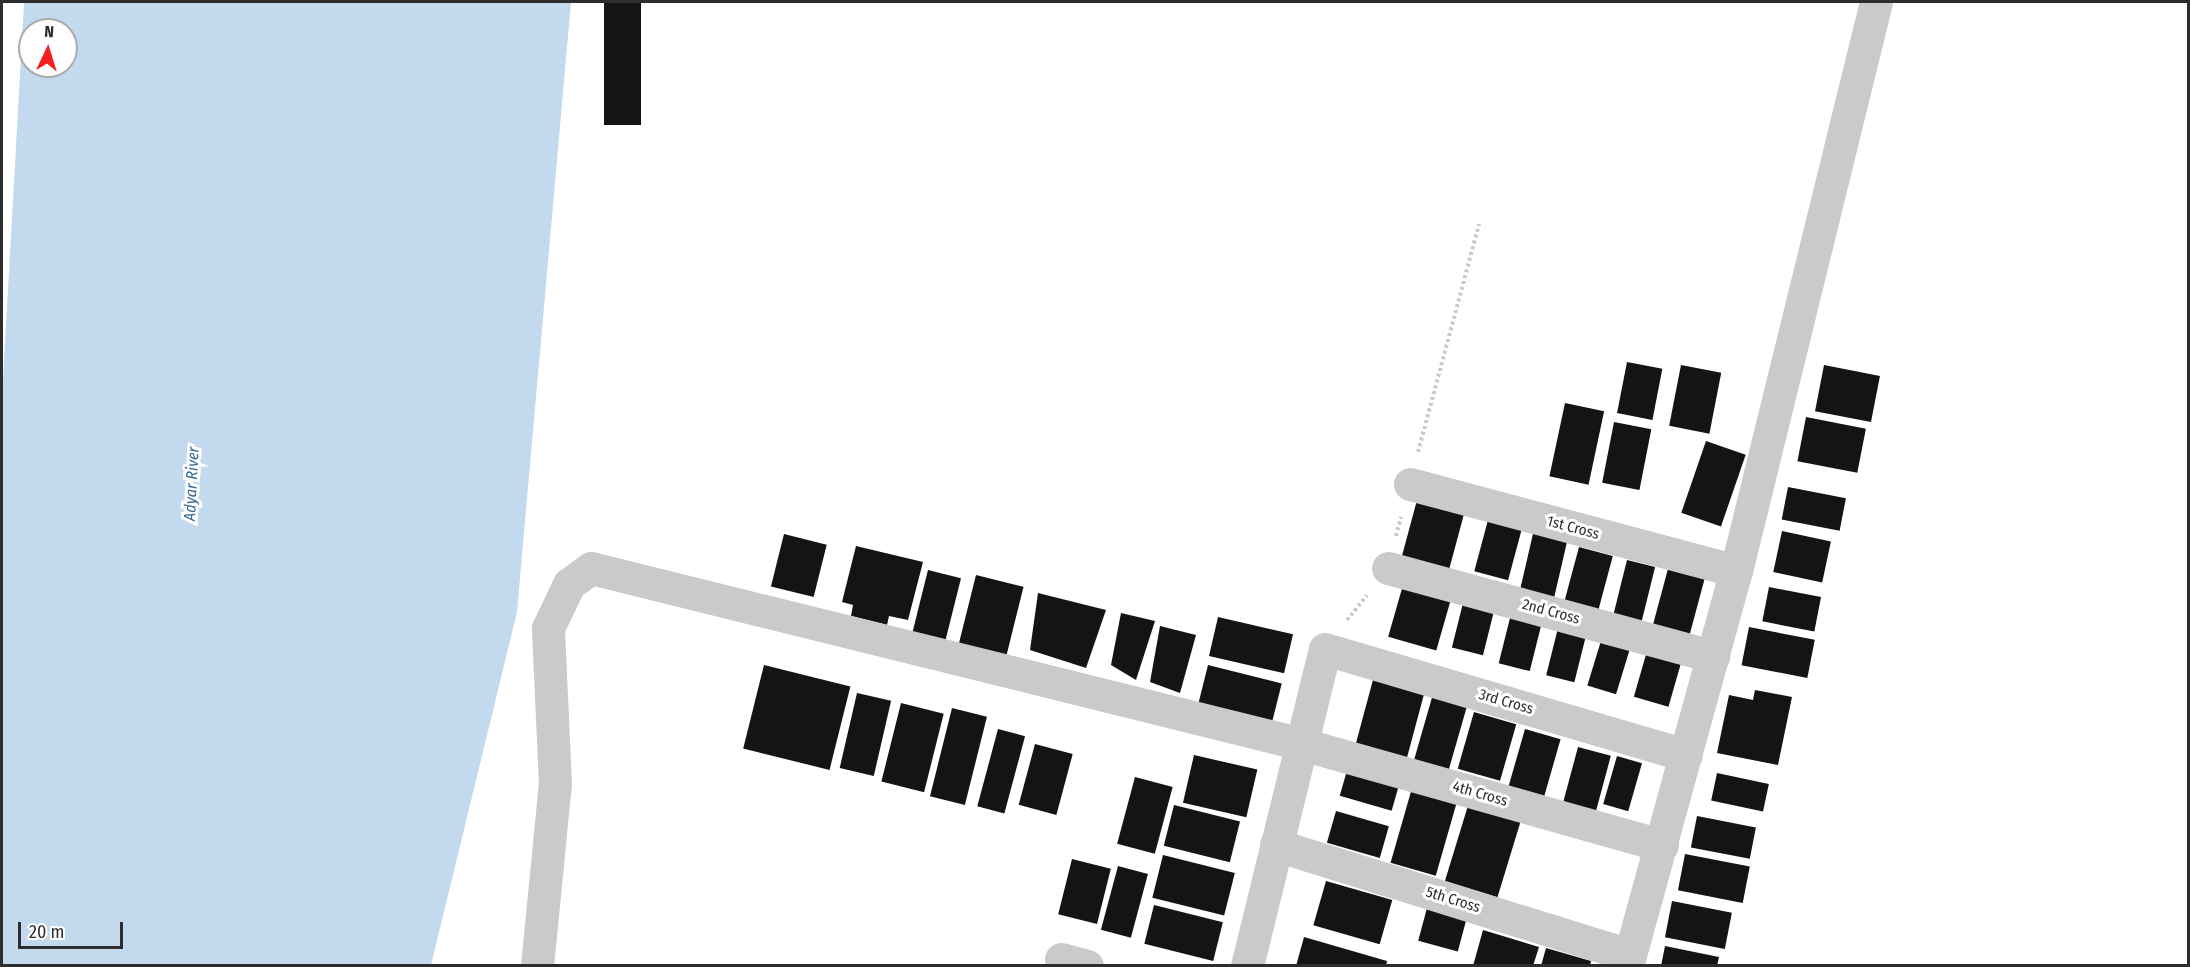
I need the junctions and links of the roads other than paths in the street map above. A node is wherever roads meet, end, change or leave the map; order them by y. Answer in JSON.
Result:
{"nodes":[{"id":1,"x":1876,"y":2,"type":"edge"},
{"id":2,"x":1410,"y":484,"type":"road end"},
{"id":3,"x":1388,"y":568,"type":"road end"},
{"id":4,"x":1736,"y":571,"type":"junction"},
{"id":5,"x":1713,"y":657,"type":"junction"},
{"id":6,"x":1298,"y":743,"type":"junction"},
{"id":7,"x":1686,"y":755,"type":"junction"},
{"id":8,"x":1276,"y":845,"type":"junction"},
{"id":9,"x":1662,"y":845,"type":"junction"},
{"id":10,"x":1629,"y":960,"type":"edge"},
{"id":11,"x":537,"y":966,"type":"edge"},
{"id":12,"x":1247,"y":966,"type":"edge"}],
"edges":[{"from":1,"to":4,"type":"street"},
{"from":2,"to":4,"type":"street","name":"1st Cross"},
{"from":3,"to":5,"type":"street","name":"2nd Cross"},
{"from":4,"to":5,"type":"street"},
{"from":5,"to":7,"type":"street"},
{"from":6,"to":7,"type":"street","name":"3rd Cross"},
{"from":6,"to":8,"type":"street"},
{"from":6,"to":9,"type":"street","name":"4th Cross"},
{"from":6,"to":11,"type":"street","name":"4th Cross"},
{"from":7,"to":9,"type":"street"},
{"from":8,"to":10,"type":"street","name":"5th Cross"},
{"from":8,"to":12,"type":"street"},
{"from":9,"to":10,"type":"street"}]}
